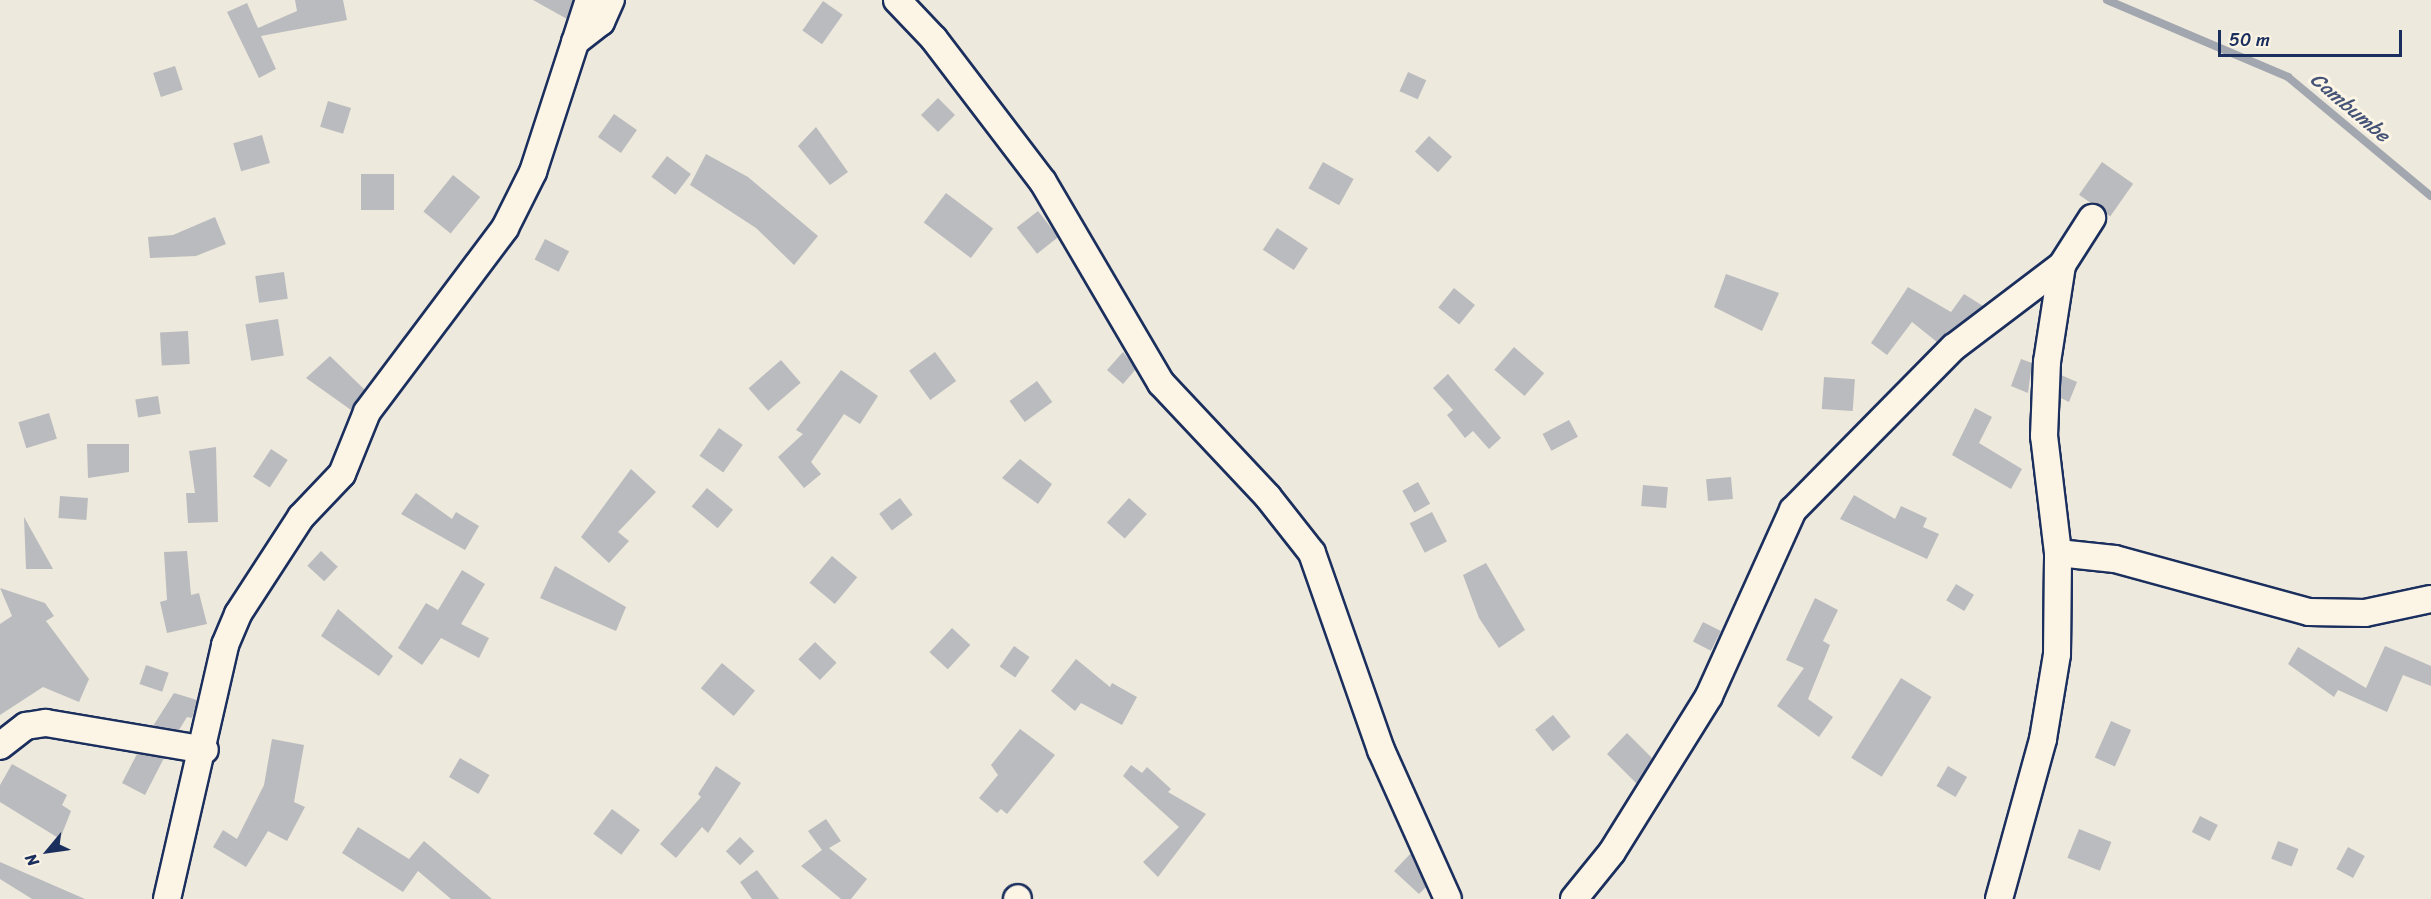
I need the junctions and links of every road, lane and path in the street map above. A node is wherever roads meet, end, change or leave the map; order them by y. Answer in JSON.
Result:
{"nodes":[{"id":1,"x":589,"y":0,"type":"edge"},
{"id":2,"x":611,"y":0,"type":"edge"},
{"id":3,"x":897,"y":0,"type":"edge"},
{"id":4,"x":917,"y":0,"type":"edge"},
{"id":5,"x":934,"y":39,"type":"junction"},
{"id":6,"x":575,"y":42,"type":"junction"},
{"id":7,"x":2092,"y":218,"type":"dead end"},
{"id":8,"x":2062,"y":265,"type":"junction"},
{"id":9,"x":2058,"y":553,"type":"junction"},
{"id":10,"x":2431,"y":599,"type":"edge"},
{"id":11,"x":0,"y":746,"type":"edge"},
{"id":12,"x":205,"y":750,"type":"junction"},
{"id":13,"x":167,"y":899,"type":"edge"},
{"id":14,"x":1448,"y":899,"type":"edge"},
{"id":15,"x":1574,"y":899,"type":"edge"},
{"id":16,"x":1998,"y":899,"type":"edge"}],
"edges":[{"from":1,"to":6,"type":"street"},
{"from":2,"to":6,"type":"street"},
{"from":3,"to":5,"type":"street"},
{"from":4,"to":5,"type":"street"},
{"from":5,"to":14,"type":"street"},
{"from":6,"to":12,"type":"street"},
{"from":7,"to":8,"type":"street"},
{"from":8,"to":9,"type":"street"},
{"from":8,"to":15,"type":"street"},
{"from":9,"to":10,"type":"street"},
{"from":9,"to":16,"type":"street"},
{"from":11,"to":12,"type":"street"},
{"from":12,"to":13,"type":"street"}]}
